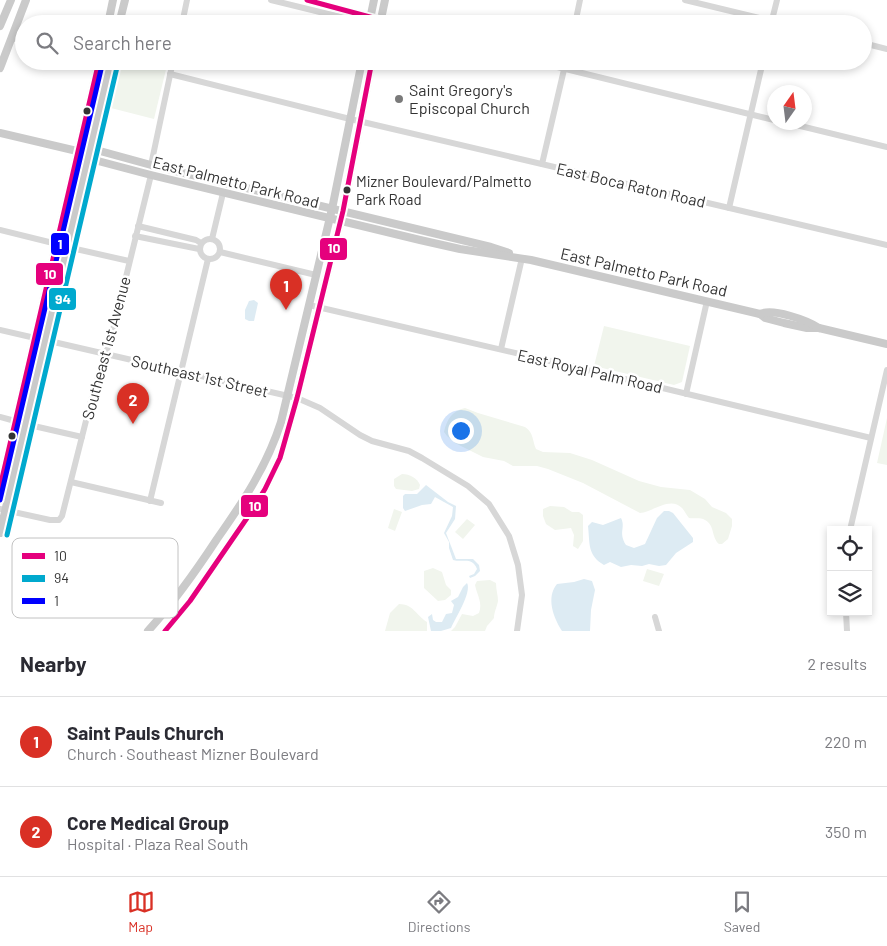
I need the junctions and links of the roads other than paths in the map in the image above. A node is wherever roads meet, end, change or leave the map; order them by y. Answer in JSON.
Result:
{"nodes":[{"id":1,"x":11,"y":0,"type":"edge"},
{"id":2,"x":26,"y":0,"type":"edge"},
{"id":3,"x":113,"y":0,"type":"edge"},
{"id":4,"x":124,"y":0,"type":"edge"},
{"id":5,"x":187,"y":0,"type":"edge"},
{"id":6,"x":271,"y":0,"type":"edge"},
{"id":7,"x":307,"y":0,"type":"edge"},
{"id":8,"x":374,"y":0,"type":"edge"},
{"id":9,"x":385,"y":0,"type":"edge"},
{"id":10,"x":580,"y":0,"type":"edge"},
{"id":11,"x":685,"y":0,"type":"edge"},
{"id":12,"x":777,"y":0,"type":"edge"},
{"id":13,"x":20,"y":15,"type":"edge"},
{"id":14,"x":110,"y":15,"type":"edge"},
{"id":15,"x":121,"y":15,"type":"edge"},
{"id":16,"x":184,"y":15,"type":"edge"},
{"id":17,"x":338,"y":15,"type":"edge"},
{"id":18,"x":350,"y":15,"type":"edge"},
{"id":19,"x":371,"y":15,"type":"edge"},
{"id":20,"x":382,"y":15,"type":"edge"},
{"id":21,"x":577,"y":15,"type":"edge"},
{"id":22,"x":744,"y":15,"type":"edge"},
{"id":23,"x":774,"y":15,"type":"edge"},
{"id":24,"x":0,"y":26,"type":"edge"},
{"id":25,"x":15,"y":30,"type":"edge"},
{"id":26,"x":12,"y":38,"type":"junction"},
{"id":27,"x":15,"y":39,"type":"edge"},
{"id":28,"x":872,"y":45,"type":"edge"},
{"id":29,"x":887,"y":48,"type":"edge"},
{"id":30,"x":0,"y":68,"type":"edge"},
{"id":31,"x":97,"y":70,"type":"edge"},
{"id":32,"x":109,"y":70,"type":"edge"},
{"id":33,"x":171,"y":70,"type":"edge"},
{"id":34,"x":360,"y":70,"type":"edge"},
{"id":35,"x":370,"y":70,"type":"edge"},
{"id":36,"x":564,"y":70,"type":"edge"},
{"id":37,"x":568,"y":70,"type":"edge"},
{"id":38,"x":761,"y":70,"type":"edge"},
{"id":39,"x":170,"y":74,"type":"junction"},
{"id":40,"x":751,"y":114,"type":"junction"},
{"id":41,"x":767,"y":118,"type":"edge"},
{"id":42,"x":350,"y":119,"type":"junction"},
{"id":43,"x":360,"y":121,"type":"junction"},
{"id":44,"x":812,"y":129,"type":"edge"},
{"id":45,"x":0,"y":133,"type":"edge"},
{"id":46,"x":887,"y":147,"type":"edge"},
{"id":47,"x":79,"y":151,"type":"junction"},
{"id":48,"x":92,"y":154,"type":"junction"},
{"id":49,"x":542,"y":164,"type":"junction"},
{"id":50,"x":151,"y":165,"type":"junction"},
{"id":51,"x":151,"y":175,"type":"junction"},
{"id":52,"x":223,"y":193,"type":"junction"},
{"id":53,"x":729,"y":208,"type":"junction"},
{"id":54,"x":332,"y":209,"type":"junction"},
{"id":55,"x":343,"y":211,"type":"junction"},
{"id":56,"x":330,"y":219,"type":"junction"},
{"id":57,"x":340,"y":221,"type":"junction"},
{"id":58,"x":138,"y":226,"type":"junction"},
{"id":59,"x":0,"y":230,"type":"edge"},
{"id":60,"x":135,"y":236,"type":"junction"},
{"id":61,"x":212,"y":239,"type":"junction"},
{"id":62,"x":57,"y":244,"type":"junction"},
{"id":63,"x":887,"y":245,"type":"edge"},
{"id":64,"x":200,"y":246,"type":"junction"},
{"id":65,"x":67,"y":247,"type":"junction"},
{"id":66,"x":220,"y":252,"type":"junction"},
{"id":67,"x":522,"y":258,"type":"junction"},
{"id":68,"x":208,"y":259,"type":"junction"},
{"id":69,"x":129,"y":261,"type":"junction"},
{"id":70,"x":316,"y":275,"type":"junction"},
{"id":71,"x":707,"y":301,"type":"junction"},
{"id":72,"x":309,"y":305,"type":"junction"},
{"id":73,"x":318,"y":308,"type":"junction"},
{"id":74,"x":39,"y":319,"type":"junction"},
{"id":75,"x":0,"y":330,"type":"edge"},
{"id":76,"x":35,"y":338,"type":"junction"},
{"id":77,"x":45,"y":340,"type":"junction"},
{"id":78,"x":887,"y":344,"type":"edge"},
{"id":79,"x":501,"y":349,"type":"junction"},
{"id":80,"x":105,"y":354,"type":"junction"},
{"id":81,"x":41,"y":359,"type":"junction"},
{"id":82,"x":887,"y":370,"type":"edge"},
{"id":83,"x":181,"y":371,"type":"junction"},
{"id":84,"x":686,"y":394,"type":"junction"},
{"id":85,"x":287,"y":396,"type":"junction"},
{"id":86,"x":297,"y":398,"type":"junction"},
{"id":87,"x":0,"y":417,"type":"edge"},
{"id":88,"x":15,"y":421,"type":"junction"},
{"id":89,"x":25,"y":424,"type":"junction"},
{"id":90,"x":82,"y":438,"type":"junction"},
{"id":91,"x":871,"y":438,"type":"junction"},
{"id":92,"x":71,"y":482,"type":"junction"},
{"id":93,"x":0,"y":487,"type":"edge"},
{"id":94,"x":150,"y":501,"type":"junction"},
{"id":95,"x":161,"y":503,"type":"dead end"},
{"id":96,"x":3,"y":509,"type":"edge"},
{"id":97,"x":851,"y":526,"type":"edge"},
{"id":98,"x":0,"y":533,"type":"edge"},
{"id":99,"x":178,"y":596,"type":"edge"},
{"id":100,"x":178,"y":615,"type":"edge"},
{"id":101,"x":846,"y":616,"type":"edge"},
{"id":102,"x":655,"y":617,"type":"dead end"},
{"id":103,"x":160,"y":618,"type":"edge"},
{"id":104,"x":176,"y":618,"type":"edge"},
{"id":105,"x":148,"y":631,"type":"edge"},
{"id":106,"x":165,"y":631,"type":"edge"},
{"id":107,"x":517,"y":631,"type":"edge"},
{"id":108,"x":659,"y":631,"type":"edge"},
{"id":109,"x":847,"y":631,"type":"edge"}],
"edges":[{"from":1,"to":24,"type":"main road"},
{"from":2,"to":13,"type":"main road"},
{"from":3,"to":14,"type":"main road"},
{"from":4,"to":15,"type":"main road"},
{"from":5,"to":16,"type":"street"},
{"from":6,"to":17,"type":"street"},
{"from":7,"to":18,"type":"street"},
{"from":8,"to":19,"type":"main road"},
{"from":9,"to":20,"type":"main road"},
{"from":10,"to":21,"type":"street"},
{"from":11,"to":22,"type":"street"},
{"from":12,"to":23,"type":"street"},
{"from":25,"to":26,"type":"main road"},
{"from":26,"to":27,"type":"street"},
{"from":26,"to":30,"type":"main road"},
{"from":28,"to":29,"type":"street"},
{"from":31,"to":47,"type":"main road"},
{"from":32,"to":48,"type":"main road"},
{"from":33,"to":39,"type":"street"},
{"from":34,"to":42,"type":"main road"},
{"from":35,"to":43,"type":"main road"},
{"from":36,"to":49,"type":"street"},
{"from":37,"to":40,"type":"street"},
{"from":38,"to":40,"type":"street"},
{"from":39,"to":42,"type":"street","name":"East Boca Raton Road"},
{"from":39,"to":50,"type":"street"},
{"from":40,"to":41,"type":"street"},
{"from":40,"to":53,"type":"street"},
{"from":42,"to":43,"type":"street","name":"East Boca Raton Road"},
{"from":42,"to":54,"type":"main road"},
{"from":43,"to":49,"type":"street","name":"East Boca Raton Road"},
{"from":43,"to":55,"type":"main road"},
{"from":44,"to":46,"type":"street"},
{"from":45,"to":47,"type":"main road","name":"East Palmetto Park Road"},
{"from":47,"to":48,"type":"main road","name":"East Palmetto Park Road"},
{"from":47,"to":62,"type":"main road"},
{"from":48,"to":50,"type":"main road","name":"East Palmetto Park Road"},
{"from":48,"to":51,"type":"main road","name":"East Palmetto Park Road"},
{"from":48,"to":65,"type":"main road"},
{"from":49,"to":53,"type":"street","name":"East Boca Raton Road"},
{"from":50,"to":54,"type":"main road","name":"East Palmetto Park Road"},
{"from":51,"to":52,"type":"main road","name":"East Palmetto Park Road"},
{"from":51,"to":58,"type":"street","name":"Southeast 1st Avenue"},
{"from":52,"to":56,"type":"main road","name":"East Palmetto Park Road"},
{"from":52,"to":61,"type":"street"},
{"from":53,"to":63,"type":"street","name":"East Boca Raton Road"},
{"from":54,"to":55,"type":"main road","name":"East Palmetto Park Road"},
{"from":54,"to":56,"type":"main road"},
{"from":55,"to":57,"type":"main road"},
{"from":55,"to":67,"type":"main road","name":"East Palmetto Park Road"},
{"from":56,"to":57,"type":"main road","name":"East Palmetto Park Road"},
{"from":56,"to":70,"type":"main road"},
{"from":57,"to":67,"type":"main road","name":"East Palmetto Park Road"},
{"from":57,"to":73,"type":"main road"},
{"from":58,"to":60,"type":"street","name":"Southeast 1st Avenue"},
{"from":58,"to":64,"type":"street"},
{"from":59,"to":62,"type":"street"},
{"from":60,"to":64,"type":"street"},
{"from":60,"to":69,"type":"street","name":"Southeast 1st Avenue"},
{"from":61,"to":64,"type":"street"},
{"from":61,"to":66,"type":"street"},
{"from":62,"to":74,"type":"main road"},
{"from":64,"to":68,"type":"street"},
{"from":65,"to":69,"type":"street"},
{"from":65,"to":77,"type":"main road"},
{"from":66,"to":68,"type":"street"},
{"from":66,"to":70,"type":"street"},
{"from":67,"to":71,"type":"main road","name":"East Palmetto Park Road"},
{"from":67,"to":79,"type":"street"},
{"from":68,"to":83,"type":"street"},
{"from":69,"to":80,"type":"street","name":"Southeast 1st Avenue"},
{"from":70,"to":72,"type":"main road"},
{"from":71,"to":78,"type":"main road","name":"East Palmetto Park Road"},
{"from":71,"to":84,"type":"street"},
{"from":72,"to":73,"type":"street","name":"East Royal Palm Road"},
{"from":72,"to":85,"type":"main road"},
{"from":73,"to":79,"type":"street","name":"East Royal Palm Road"},
{"from":73,"to":86,"type":"main road"},
{"from":74,"to":76,"type":"main road"},
{"from":74,"to":77,"type":"main road"},
{"from":75,"to":76,"type":"street"},
{"from":76,"to":81,"type":"main road"},
{"from":76,"to":88,"type":"main road"},
{"from":77,"to":80,"type":"street","name":"Southeast 1st Street"},
{"from":77,"to":81,"type":"main road"},
{"from":79,"to":84,"type":"street","name":"East Royal Palm Road"},
{"from":80,"to":83,"type":"street","name":"Southeast 1st Street"},
{"from":80,"to":90,"type":"street","name":"Southeast 1st Avenue"},
{"from":81,"to":89,"type":"main road"},
{"from":82,"to":91,"type":"street"},
{"from":83,"to":85,"type":"street","name":"Southeast 1st Street"},
{"from":83,"to":94,"type":"street"},
{"from":84,"to":91,"type":"street","name":"East Royal Palm Road"},
{"from":85,"to":86,"type":"street","name":"Southeast 1st Street"},
{"from":85,"to":99,"type":"main road"},
{"from":86,"to":100,"type":"main road"},
{"from":86,"to":107,"type":"street","name":"Southeast 1st Street"},
{"from":87,"to":88,"type":"street"},
{"from":88,"to":93,"type":"main road"},
{"from":89,"to":90,"type":"street"},
{"from":89,"to":96,"type":"main road"},
{"from":90,"to":92,"type":"street","name":"Southeast 1st Avenue"},
{"from":91,"to":97,"type":"street"},
{"from":92,"to":94,"type":"street"},
{"from":92,"to":96,"type":"street","name":"Southeast 1st Avenue"},
{"from":94,"to":95,"type":"street"},
{"from":96,"to":98,"type":"main road"},
{"from":101,"to":109,"type":"street"},
{"from":102,"to":108,"type":"street"},
{"from":103,"to":105,"type":"main road"},
{"from":104,"to":106,"type":"main road"}]}
